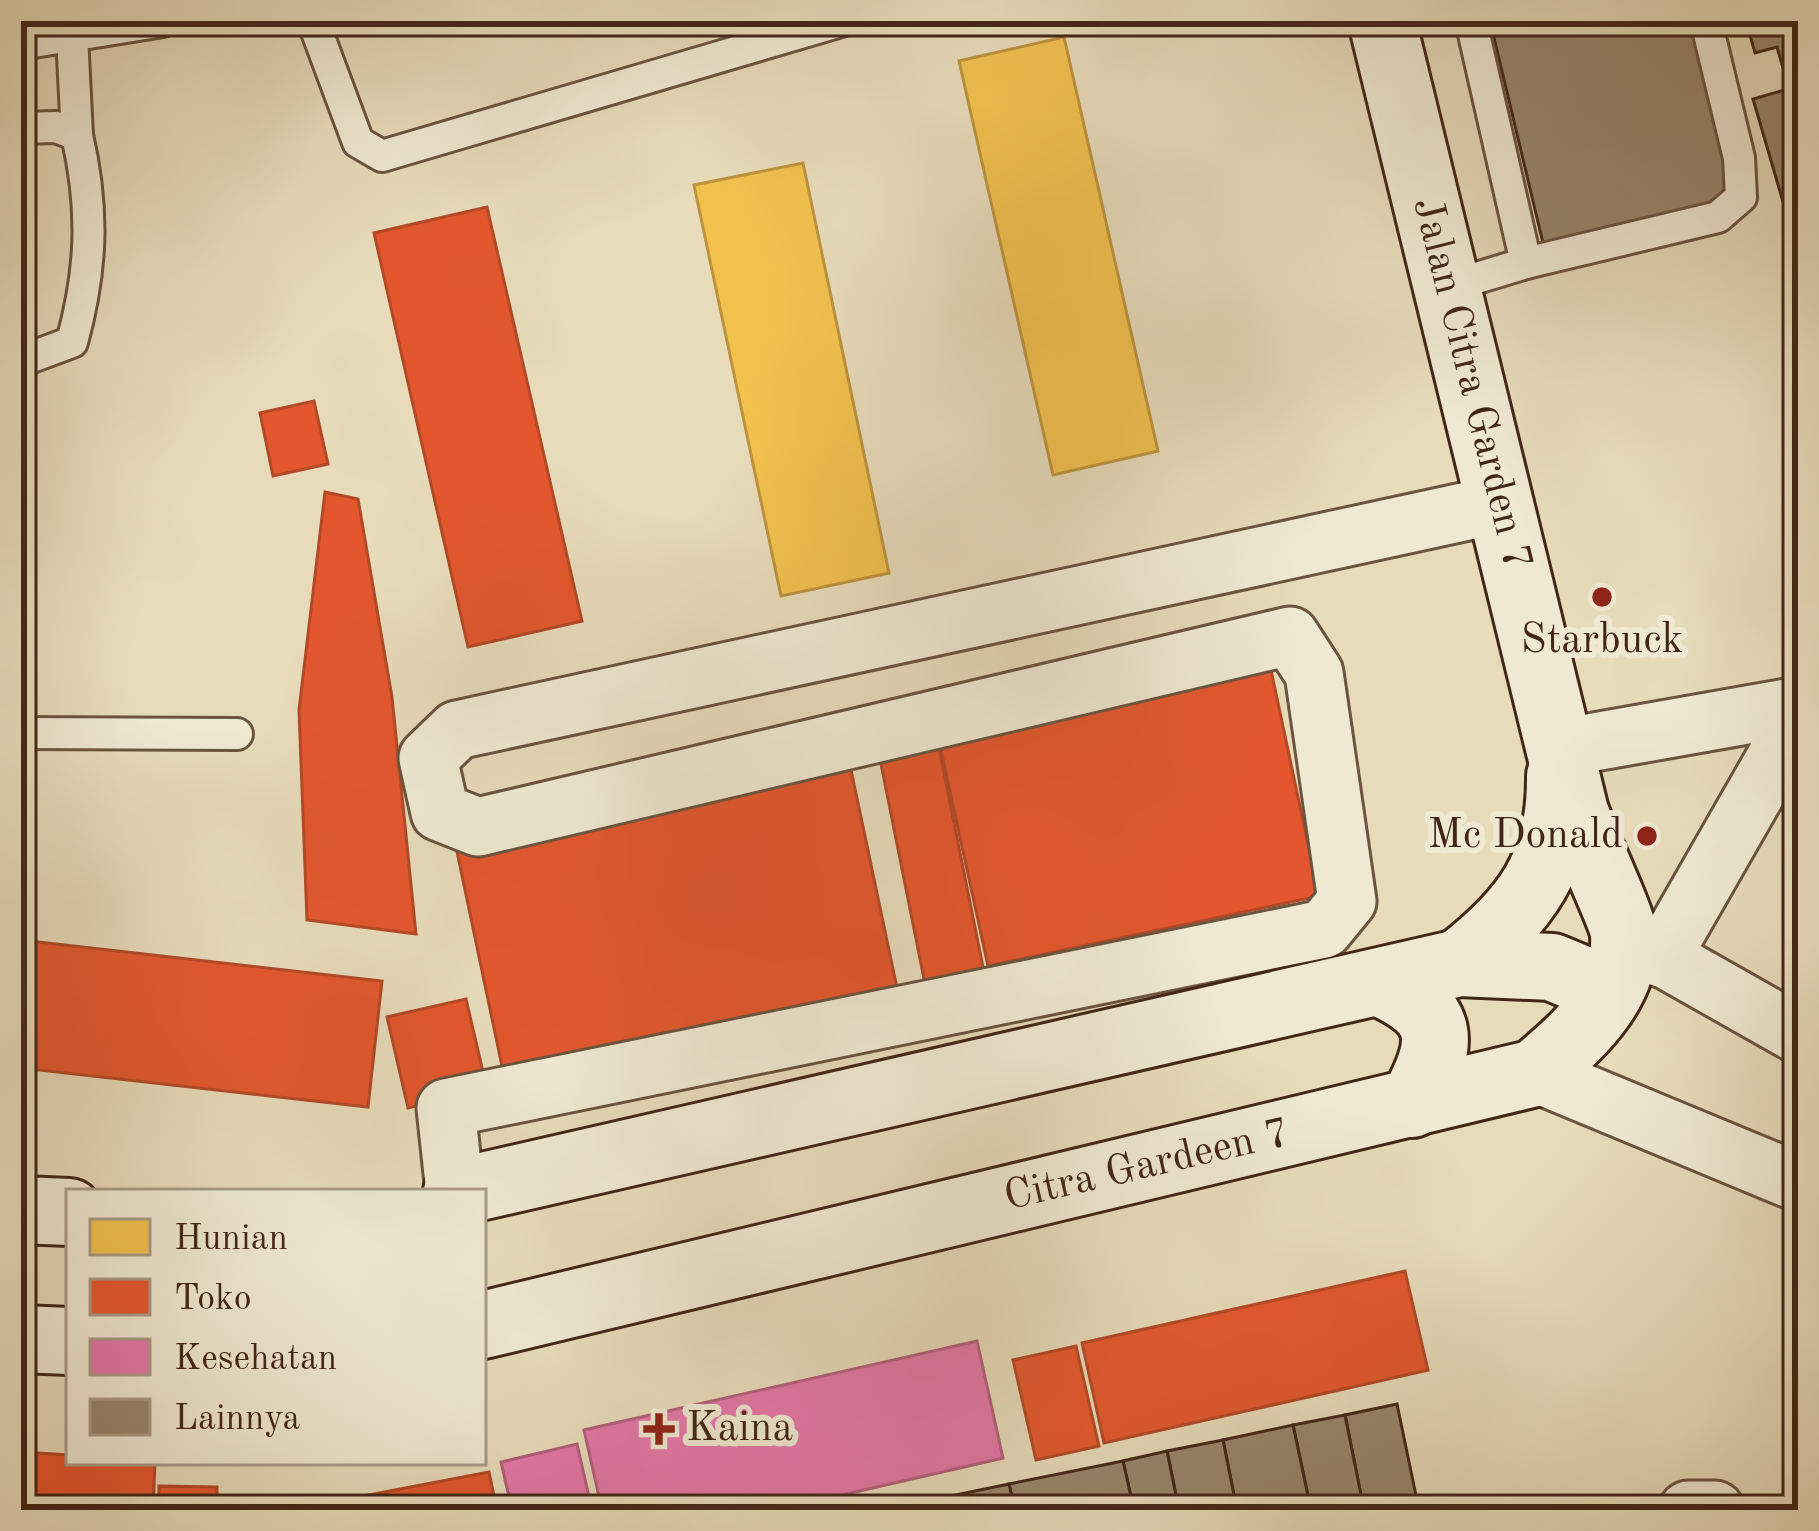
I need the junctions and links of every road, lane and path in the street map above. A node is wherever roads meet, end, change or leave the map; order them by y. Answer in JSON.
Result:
{"nodes":[{"id":1,"x":164,"y":21,"type":"edge"},
{"id":2,"x":313,"y":21,"type":"edge"},
{"id":3,"x":842,"y":21,"type":"edge"},
{"id":4,"x":1382,"y":21,"type":"edge"},
{"id":5,"x":1471,"y":21,"type":"edge"},
{"id":6,"x":1706,"y":21,"type":"edge"},
{"id":7,"x":73,"y":36,"type":"junction"},
{"id":8,"x":21,"y":44,"type":"edge"},
{"id":9,"x":21,"y":128,"type":"edge"},
{"id":10,"x":77,"y":135,"type":"junction"},
{"id":11,"x":1526,"y":263,"type":"junction"},
{"id":12,"x":1447,"y":287,"type":"junction"},
{"id":13,"x":21,"y":361,"type":"edge"},
{"id":14,"x":1500,"y":504,"type":"junction"},
{"id":15,"x":1798,"y":706,"type":"edge"},
{"id":16,"x":1798,"y":718,"type":"edge"},
{"id":17,"x":21,"y":733,"type":"edge"},
{"id":18,"x":237,"y":734,"type":"dead end"},
{"id":19,"x":1560,"y":748,"type":"junction"},
{"id":20,"x":1632,"y":961,"type":"junction"},
{"id":21,"x":1459,"y":963,"type":"junction"},
{"id":22,"x":1378,"y":982,"type":"junction"},
{"id":23,"x":1798,"y":1034,"type":"edge"},
{"id":24,"x":1535,"y":1073,"type":"junction"},
{"id":25,"x":1412,"y":1104,"type":"junction"},
{"id":26,"x":1798,"y":1182,"type":"edge"},
{"id":27,"x":456,"y":1189,"type":"edge"},
{"id":28,"x":469,"y":1189,"type":"edge"},
{"id":29,"x":21,"y":1210,"type":"edge"},
{"id":30,"x":66,"y":1212,"type":"edge"},
{"id":31,"x":486,"y":1319,"type":"edge"},
{"id":32,"x":21,"y":1339,"type":"edge"},
{"id":33,"x":66,"y":1341,"type":"edge"},
{"id":34,"x":1688,"y":1510,"type":"edge"},
{"id":35,"x":1714,"y":1510,"type":"edge"}],
"edges":[{"from":1,"to":7,"type":"lane"},
{"from":2,"to":3,"type":"lane"},
{"from":4,"to":12,"type":"main road","name":"Jalan Citra Garden 7"},
{"from":5,"to":11,"type":"lane"},
{"from":6,"to":11,"type":"lane"},
{"from":7,"to":8,"type":"lane"},
{"from":7,"to":10,"type":"lane"},
{"from":9,"to":10,"type":"lane"},
{"from":10,"to":13,"type":"lane"},
{"from":11,"to":12,"type":"lane"},
{"from":12,"to":14,"type":"main road","name":"Jalan Citra Garden 7"},
{"from":14,"to":19,"type":"main road","name":"Jalan Citra Garden 7"},
{"from":14,"to":27,"type":"street"},
{"from":15,"to":19,"type":"street"},
{"from":16,"to":20,"type":"street"},
{"from":17,"to":18,"type":"lane"},
{"from":19,"to":20,"type":"main road","name":"Jalan Citra Garden 7"},
{"from":19,"to":21,"type":"main road","name":"Jalan Citra Garden 7"},
{"from":20,"to":21,"type":"main road"},
{"from":20,"to":23,"type":"street"},
{"from":20,"to":24,"type":"main road"},
{"from":21,"to":22,"type":"main road"},
{"from":22,"to":25,"type":"main road"},
{"from":22,"to":28,"type":"main road"},
{"from":24,"to":25,"type":"main road","name":"Citra Gardeen 7"},
{"from":24,"to":26,"type":"street"},
{"from":25,"to":31,"type":"main road","name":"Citra Gardeen 7"},
{"from":29,"to":30,"type":"main road"},
{"from":32,"to":33,"type":"main road"},
{"from":34,"to":35,"type":"street"}]}
